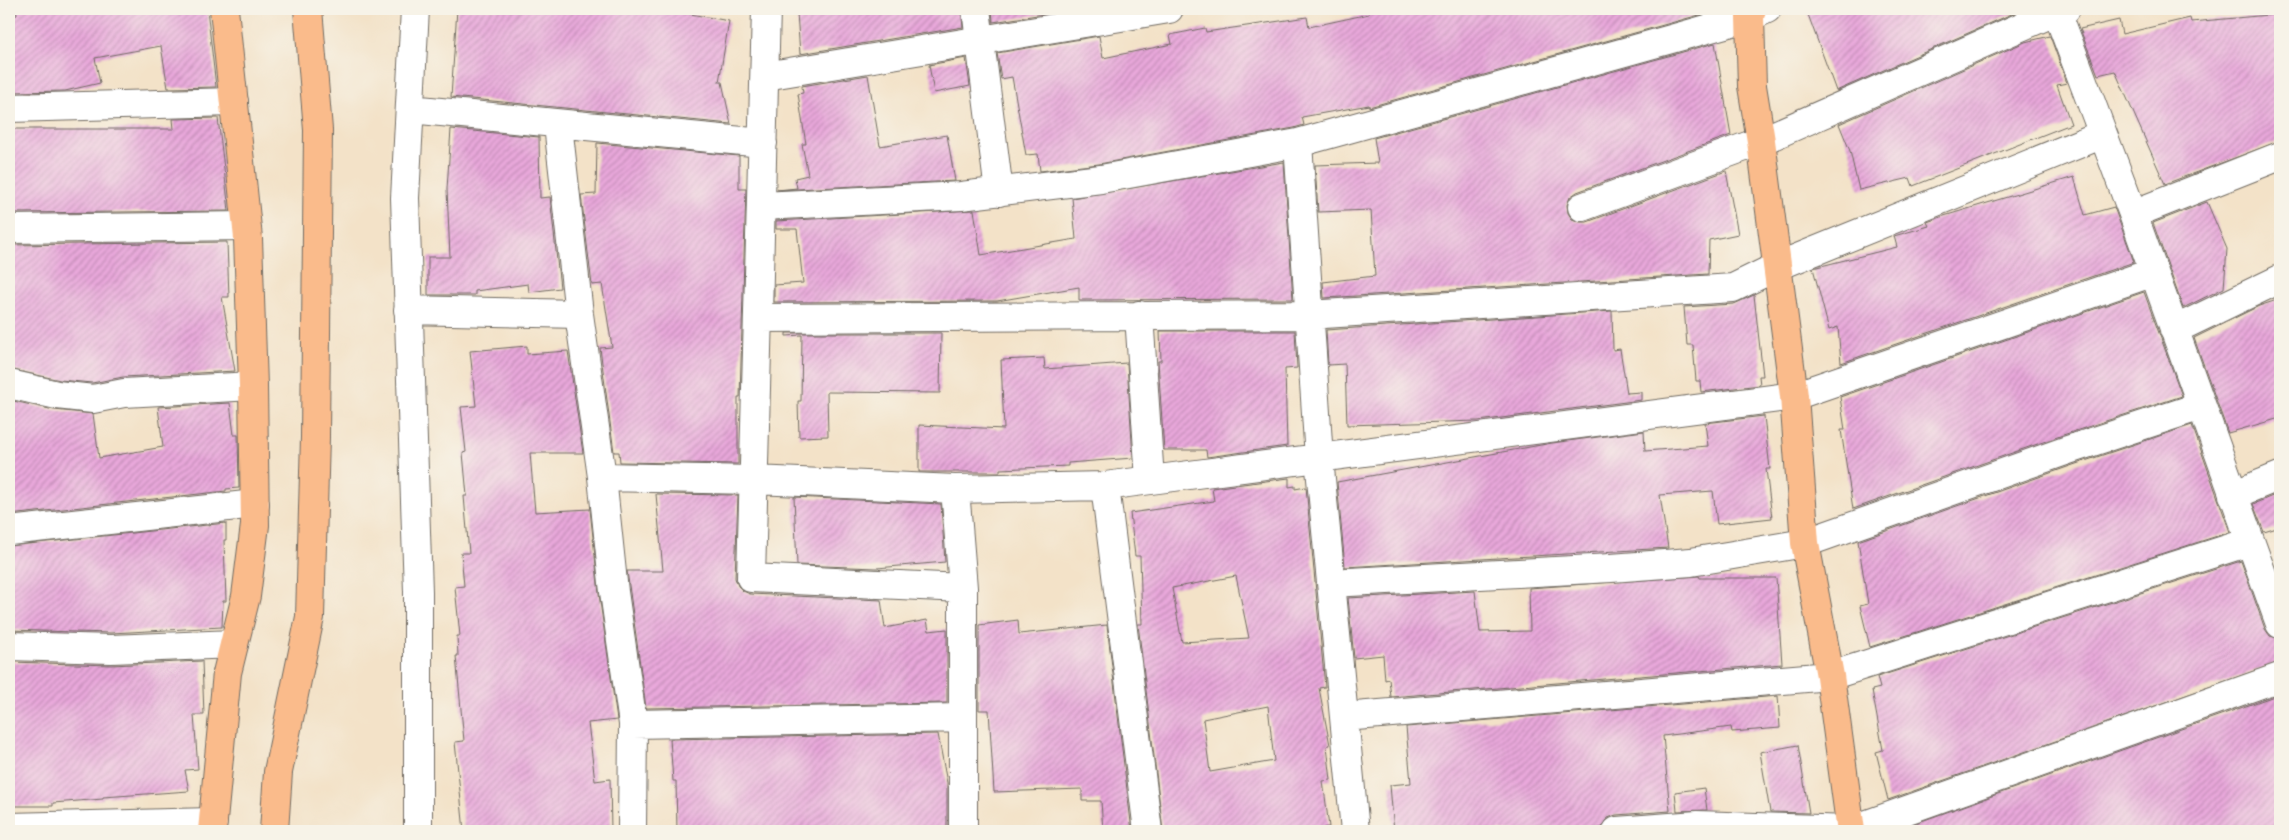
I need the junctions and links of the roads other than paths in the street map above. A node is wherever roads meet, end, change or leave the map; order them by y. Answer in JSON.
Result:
{"nodes":[{"id":1,"x":224,"y":9,"type":"edge"},
{"id":2,"x":308,"y":9,"type":"edge"},
{"id":3,"x":415,"y":9,"type":"edge"},
{"id":4,"x":766,"y":9,"type":"edge"},
{"id":5,"x":976,"y":9,"type":"edge"},
{"id":6,"x":1169,"y":9,"type":"edge"},
{"id":7,"x":2060,"y":9,"type":"edge"},
{"id":8,"x":1756,"y":12,"type":"edge"},
{"id":9,"x":980,"y":41,"type":"junction"},
{"id":10,"x":765,"y":76,"type":"junction"},
{"id":11,"x":234,"y":102,"type":"junction"},
{"id":12,"x":9,"y":108,"type":"edge"},
{"id":13,"x":410,"y":109,"type":"junction"},
{"id":14,"x":558,"y":125,"type":"junction"},
{"id":15,"x":2104,"y":134,"type":"junction"},
{"id":16,"x":1761,"y":141,"type":"junction"},
{"id":17,"x":763,"y":143,"type":"junction"},
{"id":18,"x":1298,"y":143,"type":"junction"},
{"id":19,"x":2280,"y":156,"type":"edge"},
{"id":20,"x":999,"y":192,"type":"junction"},
{"id":21,"x":762,"y":206,"type":"junction"},
{"id":22,"x":1582,"y":207,"type":"dead end"},
{"id":23,"x":2133,"y":214,"type":"junction"},
{"id":24,"x":246,"y":226,"type":"junction"},
{"id":25,"x":9,"y":229,"type":"edge"},
{"id":26,"x":1778,"y":266,"type":"junction"},
{"id":27,"x":2154,"y":272,"type":"junction"},
{"id":28,"x":2280,"y":279,"type":"edge"},
{"id":29,"x":408,"y":310,"type":"junction"},
{"id":30,"x":579,"y":314,"type":"junction"},
{"id":31,"x":1308,"y":315,"type":"junction"},
{"id":32,"x":1139,"y":316,"type":"junction"},
{"id":33,"x":758,"y":318,"type":"junction"},
{"id":34,"x":2174,"y":330,"type":"junction"},
{"id":35,"x":9,"y":384,"type":"edge"},
{"id":36,"x":254,"y":386,"type":"junction"},
{"id":37,"x":1794,"y":396,"type":"junction"},
{"id":38,"x":2201,"y":406,"type":"junction"},
{"id":39,"x":1319,"y":458,"type":"junction"},
{"id":40,"x":2280,"y":476,"type":"edge"},
{"id":41,"x":602,"y":477,"type":"junction"},
{"id":42,"x":754,"y":480,"type":"junction"},
{"id":43,"x":1150,"y":480,"type":"junction"},
{"id":44,"x":1105,"y":486,"type":"junction"},
{"id":45,"x":955,"y":489,"type":"junction"},
{"id":46,"x":2233,"y":495,"type":"junction"},
{"id":47,"x":255,"y":504,"type":"junction"},
{"id":48,"x":9,"y":531,"type":"edge"},
{"id":49,"x":1806,"y":542,"type":"junction"},
{"id":50,"x":2249,"y":542,"type":"junction"},
{"id":51,"x":1331,"y":583,"type":"junction"},
{"id":52,"x":963,"y":588,"type":"junction"},
{"id":53,"x":2280,"y":624,"type":"edge"},
{"id":54,"x":234,"y":644,"type":"junction"},
{"id":55,"x":9,"y":646,"type":"edge"},
{"id":56,"x":1830,"y":676,"type":"junction"},
{"id":57,"x":2280,"y":677,"type":"edge"},
{"id":58,"x":1344,"y":717,"type":"junction"},
{"id":59,"x":963,"y":718,"type":"junction"},
{"id":60,"x":633,"y":724,"type":"junction"},
{"id":61,"x":9,"y":827,"type":"edge"},
{"id":62,"x":213,"y":827,"type":"edge"},
{"id":63,"x":1714,"y":828,"type":"edge"},
{"id":64,"x":274,"y":831,"type":"edge"},
{"id":65,"x":418,"y":831,"type":"edge"},
{"id":66,"x":632,"y":831,"type":"edge"},
{"id":67,"x":963,"y":831,"type":"edge"},
{"id":68,"x":1148,"y":831,"type":"edge"},
{"id":69,"x":1355,"y":831,"type":"edge"},
{"id":70,"x":1617,"y":831,"type":"edge"},
{"id":71,"x":1851,"y":831,"type":"edge"}],
"edges":[{"from":1,"to":11,"type":"main road"},
{"from":2,"to":64,"type":"main road"},
{"from":3,"to":13,"type":"street"},
{"from":4,"to":10,"type":"street"},
{"from":5,"to":9,"type":"street"},
{"from":6,"to":9,"type":"street"},
{"from":7,"to":15,"type":"street"},
{"from":7,"to":16,"type":"street"},
{"from":8,"to":16,"type":"main road"},
{"from":8,"to":18,"type":"street"},
{"from":9,"to":10,"type":"street"},
{"from":9,"to":20,"type":"street"},
{"from":10,"to":17,"type":"street"},
{"from":11,"to":12,"type":"street"},
{"from":11,"to":24,"type":"main road"},
{"from":13,"to":14,"type":"street"},
{"from":13,"to":29,"type":"street"},
{"from":14,"to":17,"type":"street"},
{"from":14,"to":30,"type":"street"},
{"from":15,"to":23,"type":"street"},
{"from":15,"to":26,"type":"street"},
{"from":16,"to":22,"type":"street"},
{"from":16,"to":26,"type":"main road"},
{"from":17,"to":21,"type":"street"},
{"from":18,"to":20,"type":"street"},
{"from":18,"to":31,"type":"street"},
{"from":19,"to":23,"type":"street"},
{"from":20,"to":21,"type":"street"},
{"from":21,"to":33,"type":"street"},
{"from":23,"to":27,"type":"street"},
{"from":24,"to":25,"type":"street"},
{"from":24,"to":36,"type":"main road"},
{"from":26,"to":31,"type":"street"},
{"from":26,"to":37,"type":"main road"},
{"from":27,"to":34,"type":"street"},
{"from":27,"to":37,"type":"street"},
{"from":28,"to":34,"type":"street"},
{"from":29,"to":30,"type":"street"},
{"from":29,"to":65,"type":"street"},
{"from":30,"to":41,"type":"street"},
{"from":31,"to":32,"type":"street"},
{"from":31,"to":39,"type":"street"},
{"from":32,"to":33,"type":"street"},
{"from":32,"to":43,"type":"street"},
{"from":33,"to":42,"type":"street"},
{"from":34,"to":38,"type":"street"},
{"from":35,"to":36,"type":"street"},
{"from":36,"to":47,"type":"main road"},
{"from":37,"to":39,"type":"street"},
{"from":37,"to":49,"type":"main road"},
{"from":38,"to":46,"type":"street"},
{"from":38,"to":49,"type":"street"},
{"from":39,"to":43,"type":"street"},
{"from":39,"to":51,"type":"street"},
{"from":40,"to":46,"type":"street"},
{"from":41,"to":42,"type":"street"},
{"from":41,"to":60,"type":"street"},
{"from":42,"to":45,"type":"street"},
{"from":42,"to":52,"type":"street"},
{"from":43,"to":44,"type":"street"},
{"from":44,"to":45,"type":"street"},
{"from":44,"to":68,"type":"street"},
{"from":45,"to":52,"type":"street"},
{"from":46,"to":50,"type":"street"},
{"from":47,"to":48,"type":"street"},
{"from":47,"to":54,"type":"main road"},
{"from":49,"to":51,"type":"street"},
{"from":49,"to":56,"type":"main road"},
{"from":50,"to":53,"type":"street"},
{"from":50,"to":56,"type":"street"},
{"from":51,"to":58,"type":"street"},
{"from":52,"to":59,"type":"street"},
{"from":54,"to":55,"type":"street"},
{"from":54,"to":62,"type":"main road"},
{"from":56,"to":58,"type":"street"},
{"from":56,"to":71,"type":"main road"},
{"from":57,"to":71,"type":"street"},
{"from":58,"to":69,"type":"street"},
{"from":59,"to":60,"type":"street"},
{"from":59,"to":67,"type":"street"},
{"from":60,"to":66,"type":"street"},
{"from":61,"to":62,"type":"street"},
{"from":63,"to":70,"type":"street"},
{"from":63,"to":71,"type":"street"}]}
